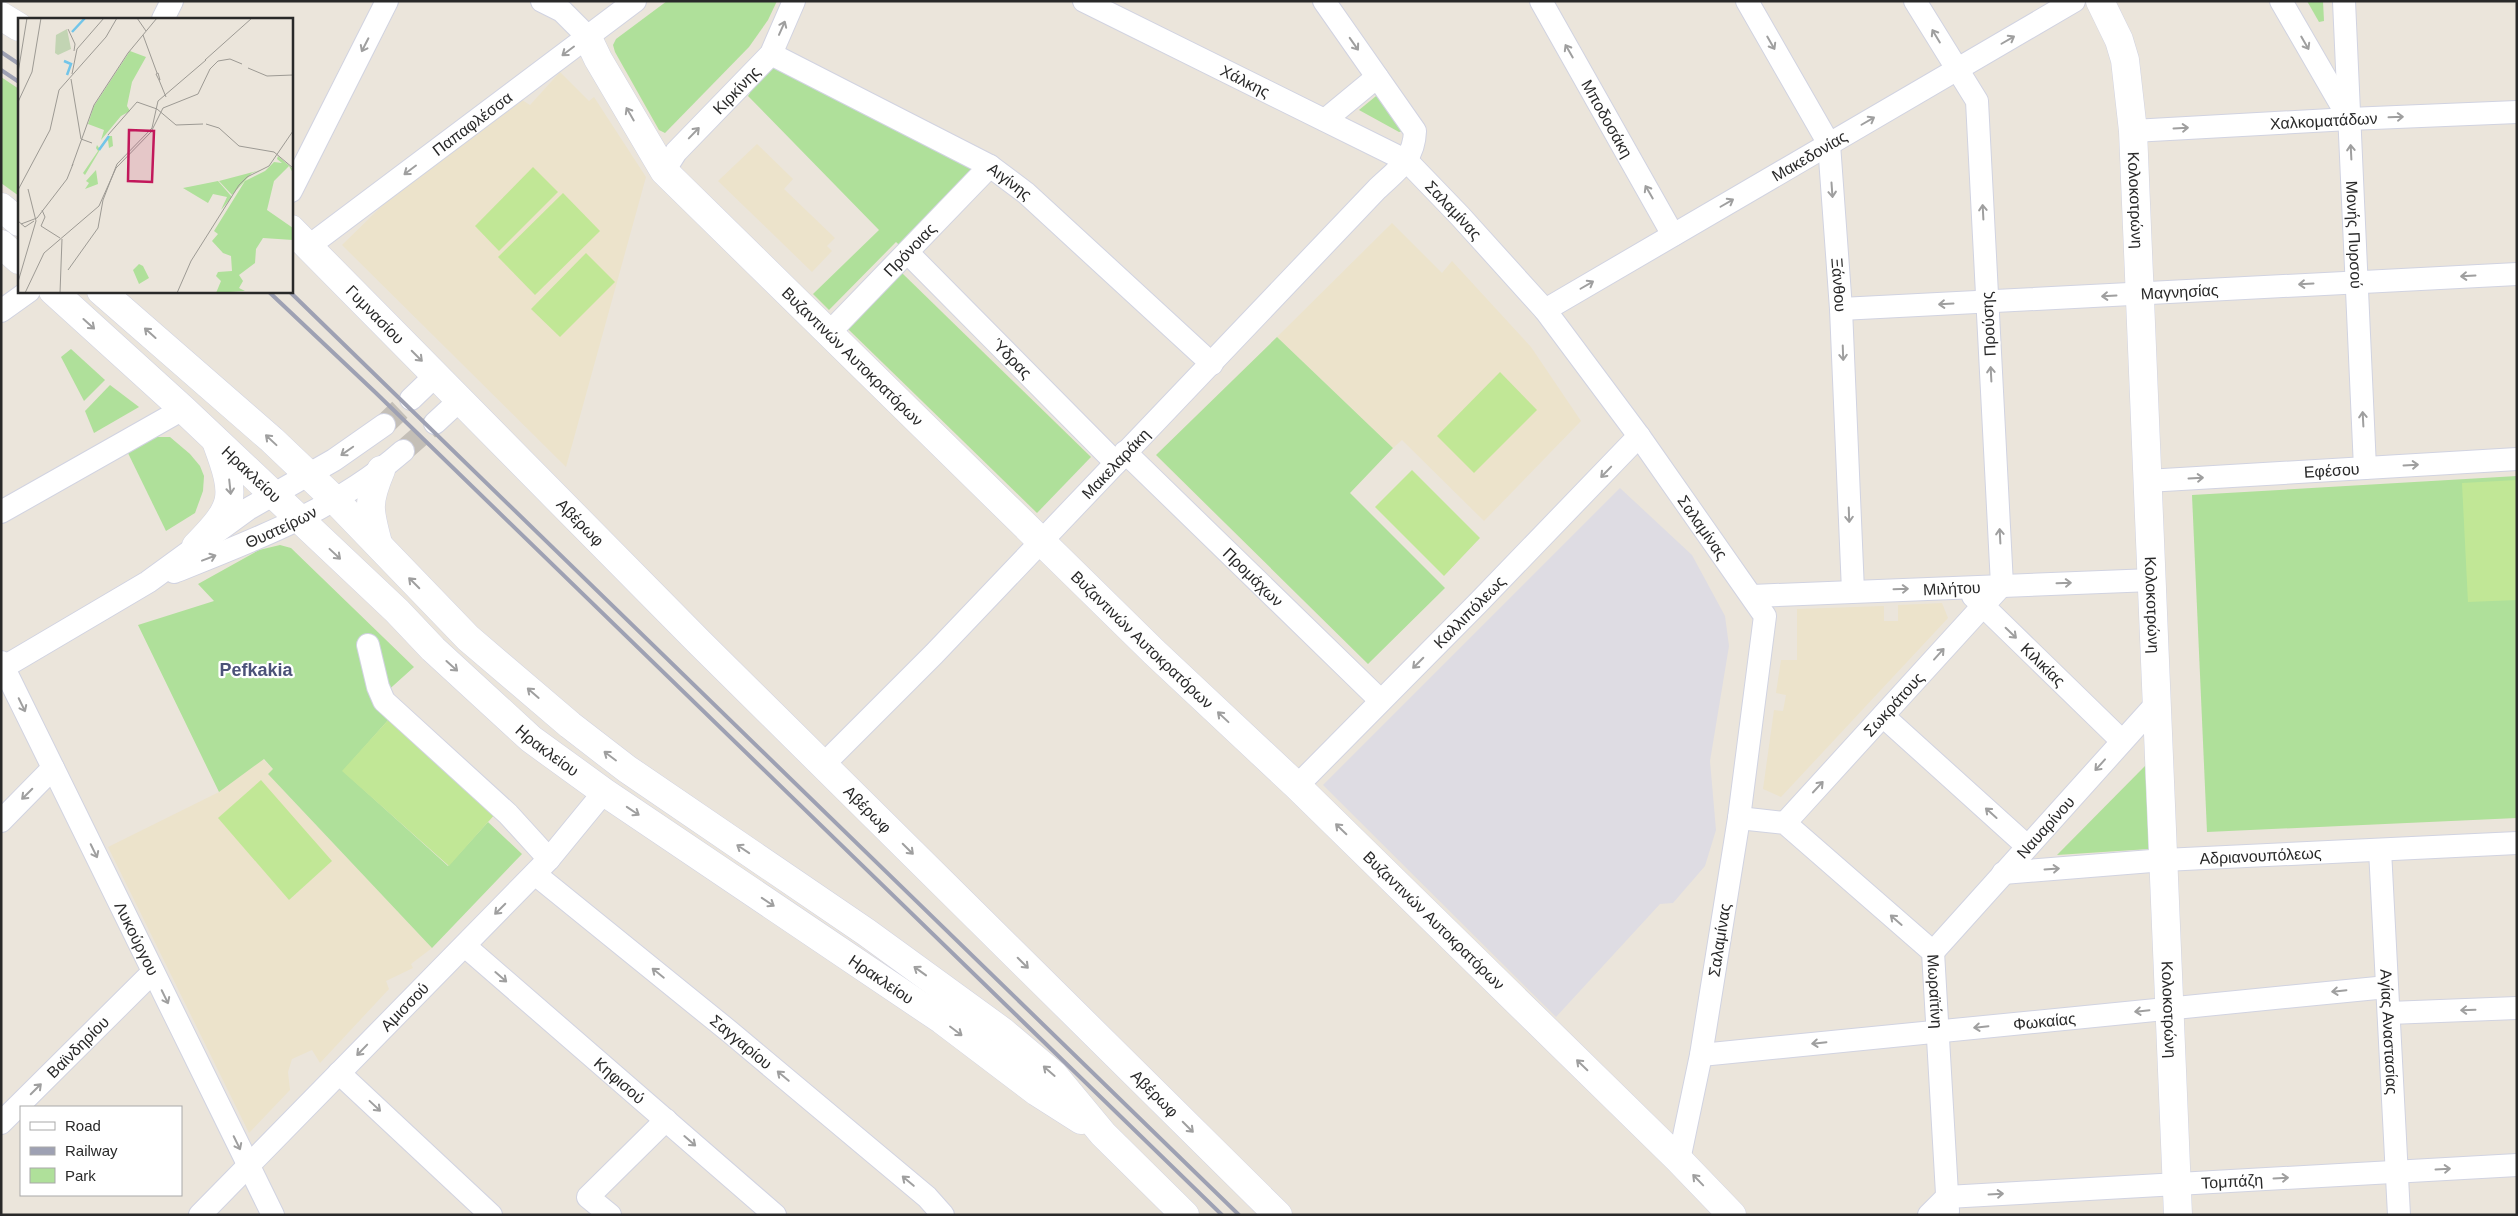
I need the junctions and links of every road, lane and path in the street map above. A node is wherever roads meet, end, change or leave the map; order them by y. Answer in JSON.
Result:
{"nodes":[{"id":1,"x":172,"y":1,"type":"edge"},
{"id":2,"x":387,"y":1,"type":"edge"},
{"id":3,"x":542,"y":1,"type":"edge"},
{"id":4,"x":635,"y":1,"type":"edge"},
{"id":5,"x":794,"y":1,"type":"edge"},
{"id":6,"x":1084,"y":1,"type":"edge"},
{"id":7,"x":1541,"y":1,"type":"edge"},
{"id":8,"x":1747,"y":1,"type":"edge"},
{"id":9,"x":1915,"y":1,"type":"edge"},
{"id":10,"x":2074,"y":1,"type":"edge"},
{"id":11,"x":2100,"y":1,"type":"edge"},
{"id":12,"x":2281,"y":1,"type":"edge"},
{"id":13,"x":2344,"y":1,"type":"edge"},
{"id":14,"x":1327,"y":2,"type":"edge"},
{"id":15,"x":1,"y":16,"type":"edge"},
{"id":16,"x":164,"y":18,"type":"edge"},
{"id":17,"x":18,"y":26,"type":"edge"},
{"id":18,"x":588,"y":36,"type":"junction"},
{"id":19,"x":771,"y":54,"type":"junction"},
{"id":20,"x":1956,"y":70,"type":"junction"},
{"id":21,"x":1377,"y":77,"type":"junction"},
{"id":22,"x":2517,"y":112,"type":"edge"},
{"id":23,"x":2349,"y":119,"type":"junction"},
{"id":24,"x":1325,"y":120,"type":"junction"},
{"id":25,"x":2132,"y":131,"type":"junction"},
{"id":26,"x":1829,"y":144,"type":"junction"},
{"id":27,"x":1407,"y":161,"type":"junction"},
{"id":28,"x":990,"y":166,"type":"junction"},
{"id":29,"x":664,"y":171,"type":"junction"},
{"id":30,"x":292,"y":189,"type":"edge"},
{"id":31,"x":1,"y":207,"type":"edge"},
{"id":32,"x":18,"y":221,"type":"edge"},
{"id":33,"x":1674,"y":234,"type":"junction"},
{"id":34,"x":300,"y":237,"type":"edge"},
{"id":35,"x":1,"y":244,"type":"edge"},
{"id":36,"x":908,"y":253,"type":"junction"},
{"id":37,"x":18,"y":259,"type":"edge"},
{"id":38,"x":2517,"y":274,"type":"edge"},
{"id":39,"x":2357,"y":281,"type":"junction"},
{"id":40,"x":28,"y":292,"type":"edge"},
{"id":41,"x":54,"y":292,"type":"edge"},
{"id":42,"x":102,"y":292,"type":"edge"},
{"id":43,"x":2140,"y":294,"type":"junction"},
{"id":44,"x":1987,"y":302,"type":"junction"},
{"id":45,"x":1841,"y":308,"type":"junction"},
{"id":46,"x":1545,"y":310,"type":"junction"},
{"id":47,"x":1,"y":311,"type":"edge"},
{"id":48,"x":829,"y":333,"type":"junction"},
{"id":49,"x":1212,"y":364,"type":"junction"},
{"id":50,"x":436,"y":375,"type":"junction"},
{"id":51,"x":411,"y":399,"type":"tunnel mouth"},
{"id":52,"x":461,"y":399,"type":"junction"},
{"id":53,"x":183,"y":410,"type":"junction"},
{"id":54,"x":435,"y":423,"type":"tunnel mouth"},
{"id":55,"x":384,"y":425,"type":"tunnel mouth"},
{"id":56,"x":1639,"y":436,"type":"junction"},
{"id":57,"x":216,"y":441,"type":"junction"},
{"id":58,"x":403,"y":450,"type":"tunnel mouth"},
{"id":59,"x":1121,"y":458,"type":"junction"},
{"id":60,"x":2517,"y":459,"type":"edge"},
{"id":61,"x":2365,"y":468,"type":"junction"},
{"id":62,"x":381,"y":470,"type":"junction"},
{"id":63,"x":307,"y":474,"type":"junction"},
{"id":64,"x":2147,"y":481,"type":"junction"},
{"id":65,"x":273,"y":494,"type":"junction"},
{"id":66,"x":334,"y":499,"type":"junction"},
{"id":67,"x":1,"y":512,"type":"edge"},
{"id":68,"x":300,"y":520,"type":"junction"},
{"id":69,"x":1041,"y":542,"type":"junction"},
{"id":70,"x":196,"y":546,"type":"junction"},
{"id":71,"x":379,"y":547,"type":"junction"},
{"id":72,"x":2152,"y":580,"type":"junction"},
{"id":73,"x":148,"y":582,"type":"junction"},
{"id":74,"x":2002,"y":585,"type":"junction"},
{"id":75,"x":1963,"y":586,"type":"junction"},
{"id":76,"x":1853,"y":591,"type":"junction"},
{"id":77,"x":1752,"y":596,"type":"junction"},
{"id":78,"x":1983,"y":606,"type":"junction"},
{"id":79,"x":368,"y":644,"type":"dead end"},
{"id":80,"x":2,"y":664,"type":"edge"},
{"id":81,"x":1380,"y":700,"type":"junction"},
{"id":82,"x":2157,"y":704,"type":"junction"},
{"id":83,"x":1883,"y":716,"type":"junction"},
{"id":84,"x":2122,"y":740,"type":"junction"},
{"id":85,"x":823,"y":765,"type":"junction"},
{"id":86,"x":53,"y":768,"type":"junction"},
{"id":87,"x":1297,"y":786,"type":"junction"},
{"id":88,"x":604,"y":792,"type":"junction"},
{"id":89,"x":1739,"y":818,"type":"junction"},
{"id":90,"x":1,"y":821,"type":"edge"},
{"id":91,"x":1785,"y":823,"type":"junction"},
{"id":92,"x":2517,"y":842,"type":"edge"},
{"id":93,"x":2027,"y":846,"type":"junction"},
{"id":94,"x":2380,"y":850,"type":"junction"},
{"id":95,"x":2164,"y":860,"type":"junction"},
{"id":96,"x":542,"y":867,"type":"junction"},
{"id":97,"x":2003,"y":873,"type":"junction"},
{"id":98,"x":465,"y":946,"type":"junction"},
{"id":99,"x":1933,"y":952,"type":"junction"},
{"id":100,"x":153,"y":972,"type":"junction"},
{"id":101,"x":2387,"y":987,"type":"junction"},
{"id":102,"x":2170,"y":1008,"type":"junction"},
{"id":103,"x":2517,"y":1008,"type":"edge"},
{"id":104,"x":2389,"y":1013,"type":"junction"},
{"id":105,"x":1938,"y":1032,"type":"junction"},
{"id":106,"x":1701,"y":1055,"type":"junction"},
{"id":107,"x":339,"y":1073,"type":"junction"},
{"id":108,"x":666,"y":1120,"type":"junction"},
{"id":109,"x":1,"y":1123,"type":"edge"},
{"id":110,"x":1103,"y":1134,"type":"junction"},
{"id":111,"x":1679,"y":1160,"type":"junction"},
{"id":112,"x":248,"y":1165,"type":"junction"},
{"id":113,"x":2517,"y":1165,"type":"edge"},
{"id":114,"x":2397,"y":1172,"type":"junction"},
{"id":115,"x":2177,"y":1184,"type":"junction"},
{"id":116,"x":1948,"y":1206,"type":"edge"},
{"id":117,"x":200,"y":1215,"type":"edge"},
{"id":118,"x":273,"y":1215,"type":"edge"},
{"id":119,"x":491,"y":1215,"type":"edge"},
{"id":120,"x":610,"y":1215,"type":"edge"},
{"id":121,"x":775,"y":1215,"type":"edge"},
{"id":122,"x":942,"y":1215,"type":"edge"},
{"id":123,"x":1186,"y":1215,"type":"edge"},
{"id":124,"x":1278,"y":1215,"type":"edge"},
{"id":125,"x":1732,"y":1215,"type":"edge"},
{"id":126,"x":1930,"y":1215,"type":"edge"},
{"id":127,"x":2178,"y":1215,"type":"edge"},
{"id":128,"x":2399,"y":1215,"type":"edge"}],
"edges":[{"from":1,"to":16,"type":"street"},
{"from":2,"to":30,"type":"street","one_way":true},
{"from":3,"to":18,"type":"street"},
{"from":4,"to":18,"type":"street","name":"Παπαφλέσσα"},
{"from":19,"to":5,"type":"street","name":"Κιρκίνης","one_way":true},
{"from":6,"to":24,"type":"street","name":"Χάλκης"},
{"from":33,"to":7,"type":"street","name":"Μποδοσάκη","one_way":true},
{"from":8,"to":26,"type":"street","name":"Ξάνθου","one_way":true},
{"from":20,"to":9,"type":"street","name":"Προύσης","one_way":true},
{"from":20,"to":10,"type":"street","name":"Μακεδονίας","one_way":true},
{"from":11,"to":25,"type":"street","name":"Κολοκοτρώνη"},
{"from":12,"to":23,"type":"street","one_way":true},
{"from":13,"to":23,"type":"street","name":"Μονής Πυρσού"},
{"from":14,"to":21,"type":"street","one_way":true},
{"from":15,"to":17,"type":"street"},
{"from":29,"to":18,"type":"street","name":"Βυζαντινών Αυτοκρατόρων","one_way":true},
{"from":18,"to":34,"type":"street","name":"Παπαφλέσσα","one_way":true},
{"from":19,"to":28,"type":"street","name":"Αιγίνης"},
{"from":29,"to":19,"type":"street","name":"Κιρκίνης","one_way":true},
{"from":26,"to":20,"type":"street","name":"Μακεδονίας","one_way":true},
{"from":44,"to":20,"type":"street","name":"Προύσης","one_way":true},
{"from":21,"to":24,"type":"street"},
{"from":21,"to":27,"type":"street"},
{"from":23,"to":22,"type":"street","name":"Χαλκοματάδων","one_way":true},
{"from":25,"to":23,"type":"street","name":"Χαλκοματάδων","one_way":true},
{"from":39,"to":23,"type":"street","name":"Μονής Πυρσού","one_way":true},
{"from":24,"to":27,"type":"street","name":"Χάλκης"},
{"from":25,"to":43,"type":"street","name":"Κολοκοτρώνη"},
{"from":33,"to":26,"type":"street","name":"Μακεδονίας","one_way":true},
{"from":26,"to":45,"type":"street","name":"Ξάνθου","one_way":true},
{"from":27,"to":46,"type":"street","name":"Σαλαμίνας"},
{"from":27,"to":49,"type":"street","name":"Μακελαράκη"},
{"from":28,"to":36,"type":"street","name":"Πρόνοιας"},
{"from":28,"to":49,"type":"street","name":"Αιγίνης"},
{"from":29,"to":48,"type":"street","name":"Βυζαντινών Αυτοκρατόρων"},
{"from":31,"to":32,"type":"street"},
{"from":46,"to":33,"type":"street","name":"Μακεδονίας","one_way":true},
{"from":34,"to":50,"type":"street","name":"Γυμνασίου","one_way":true},
{"from":35,"to":37,"type":"street"},
{"from":36,"to":48,"type":"street","name":"Πρόνοιας"},
{"from":36,"to":59,"type":"street","name":"Ύδρας"},
{"from":38,"to":39,"type":"street","name":"Μαγνησίας","one_way":true},
{"from":39,"to":43,"type":"street","name":"Μαγνησίας","one_way":true},
{"from":61,"to":39,"type":"street","name":"Μονής Πυρσού","one_way":true},
{"from":40,"to":47,"type":"street"},
{"from":41,"to":53,"type":"street","name":"Ηρακλείου","one_way":true},
{"from":63,"to":42,"type":"street","name":"Ηρακλείου","one_way":true},
{"from":43,"to":44,"type":"street","name":"Μαγνησίας","one_way":true},
{"from":43,"to":64,"type":"street","name":"Κολοκοτρώνη"},
{"from":44,"to":45,"type":"street","name":"Μαγνησίας","one_way":true},
{"from":74,"to":44,"type":"street","name":"Προύσης","one_way":true},
{"from":45,"to":76,"type":"street","name":"Ξάνθου","one_way":true},
{"from":46,"to":56,"type":"street","name":"Σαλαμίνας"},
{"from":48,"to":69,"type":"street","name":"Βυζαντινών Αυτοκρατόρων"},
{"from":49,"to":59,"type":"street","name":"Μακελαράκη"},
{"from":50,"to":51,"type":"street"},
{"from":50,"to":52,"type":"street","name":"Γυμνασίου"},
{"from":52,"to":54,"type":"street"},
{"from":52,"to":85,"type":"street","name":"Αβέρωφ"},
{"from":53,"to":57,"type":"street","name":"Ηρακλείου"},
{"from":53,"to":67,"type":"street"},
{"from":55,"to":63,"type":"street","name":"Θυατείρων","one_way":true},
{"from":56,"to":77,"type":"street","name":"Σαλαμίνας"},
{"from":56,"to":81,"type":"street","name":"Καλλιπόλεως","one_way":true},
{"from":57,"to":65,"type":"street","name":"Ηρακλείου"},
{"from":57,"to":70,"type":"street","one_way":true},
{"from":58,"to":62,"type":"street","name":"Θυατείρων"},
{"from":59,"to":69,"type":"street","name":"Μακελαράκη"},
{"from":59,"to":81,"type":"street","name":"Προμάχων"},
{"from":61,"to":60,"type":"street","name":"Εφέσου","one_way":true},
{"from":64,"to":61,"type":"street","name":"Εφέσου","one_way":true},
{"from":62,"to":66,"type":"street","name":"Θυατείρων"},
{"from":62,"to":71,"type":"street"},
{"from":63,"to":65,"type":"street","name":"Θυατείρων"},
{"from":63,"to":66,"type":"street","name":"Ηρακλείου"},
{"from":64,"to":72,"type":"street","name":"Κολοκοτρώνη"},
{"from":65,"to":68,"type":"street","name":"Ηρακλείου"},
{"from":65,"to":70,"type":"street","name":"Θυατείρων"},
{"from":66,"to":68,"type":"street","name":"Θυατείρων"},
{"from":66,"to":71,"type":"street","name":"Ηρακλείου"},
{"from":73,"to":68,"type":"street","name":"Θυατείρων","one_way":true},
{"from":68,"to":88,"type":"street","name":"Ηρακλείου","one_way":true},
{"from":69,"to":85,"type":"street","name":"Μακελαράκη"},
{"from":87,"to":69,"type":"street","name":"Βυζαντινών Αυτοκρατόρων","one_way":true},
{"from":70,"to":73,"type":"street","name":"Θυατείρων"},
{"from":110,"to":71,"type":"street","name":"Ηρακλείου","one_way":true},
{"from":74,"to":72,"type":"street","name":"Μιλήτου","one_way":true},
{"from":72,"to":82,"type":"street","name":"Κολοκοτρώνη"},
{"from":73,"to":80,"type":"street","name":"Θυατείρων"},
{"from":74,"to":75,"type":"street","name":"Μιλήτου"},
{"from":74,"to":78,"type":"street","name":"Σωκράτους"},
{"from":76,"to":75,"type":"street","name":"Μιλήτου","one_way":true},
{"from":75,"to":78,"type":"street","name":"Κιλικίας"},
{"from":76,"to":77,"type":"street","name":"Μιλήτου"},
{"from":77,"to":89,"type":"street","name":"Σαλαμίνας"},
{"from":83,"to":78,"type":"street","name":"Σωκράτους","one_way":true},
{"from":78,"to":84,"type":"street","name":"Κιλικίας","one_way":true},
{"from":79,"to":96,"type":"street","name":"Σαγγαρίου"},
{"from":80,"to":86,"type":"street","name":"Λυκούργου","one_way":true},
{"from":81,"to":87,"type":"street","name":"Καλλιπόλεως"},
{"from":82,"to":84,"type":"street","name":"Ναυαρίνου"},
{"from":82,"to":95,"type":"street","name":"Κολοκοτρώνη"},
{"from":91,"to":83,"type":"street","name":"Σωκράτους","one_way":true},
{"from":93,"to":83,"type":"street","one_way":true},
{"from":84,"to":93,"type":"street","name":"Ναυαρίνου","one_way":true},
{"from":85,"to":124,"type":"street","name":"Αβέρωφ","one_way":true},
{"from":86,"to":90,"type":"street","one_way":true},
{"from":86,"to":100,"type":"street","name":"Λυκούργου","one_way":true},
{"from":111,"to":87,"type":"street","name":"Βυζαντινών Αυτοκρατόρων","one_way":true},
{"from":88,"to":96,"type":"street","name":"Αμισσού"},
{"from":88,"to":110,"type":"street","name":"Ηρακλείου","one_way":true},
{"from":89,"to":91,"type":"street"},
{"from":89,"to":106,"type":"street","name":"Σαλαμίνας"},
{"from":99,"to":91,"type":"street","name":"Μωραϊτίνη","one_way":true},
{"from":92,"to":94,"type":"street","name":"Αδριανουπόλεως"},
{"from":93,"to":97,"type":"street","name":"Ναυαρίνου"},
{"from":94,"to":95,"type":"street","name":"Αδριανουπόλεως"},
{"from":94,"to":101,"type":"street","name":"Αγίας Αναστασίας"},
{"from":97,"to":95,"type":"street","name":"Αδριανουπόλεως","one_way":true},
{"from":95,"to":102,"type":"street","name":"Κολοκοτρώνη"},
{"from":96,"to":98,"type":"street","name":"Αμισσού","one_way":true},
{"from":122,"to":96,"type":"street","name":"Σαγγαρίου","one_way":true},
{"from":97,"to":99,"type":"street","name":"Ναυαρίνου"},
{"from":98,"to":107,"type":"street","name":"Αμισσού","one_way":true},
{"from":98,"to":108,"type":"street","name":"Κηφισού","one_way":true},
{"from":99,"to":105,"type":"street","name":"Μωραϊτίνη"},
{"from":109,"to":100,"type":"street","name":"Βαϊνδηρίου","one_way":true},
{"from":100,"to":112,"type":"street","name":"Λυκούργου","one_way":true},
{"from":101,"to":102,"type":"street","name":"Φωκαίας","one_way":true},
{"from":101,"to":104,"type":"street","name":"Αγίας Αναστασίας"},
{"from":102,"to":105,"type":"street","name":"Φωκαίας","one_way":true},
{"from":102,"to":115,"type":"street","name":"Κολοκοτρώνη"},
{"from":103,"to":104,"type":"street","one_way":true},
{"from":104,"to":114,"type":"street","name":"Αγίας Αναστασίας"},
{"from":105,"to":106,"type":"street","name":"Φωκαίας","one_way":true},
{"from":105,"to":116,"type":"street","name":"Μωραϊτίνη"},
{"from":106,"to":111,"type":"street","name":"Σαλαμίνας"},
{"from":107,"to":112,"type":"street","name":"Αμισσού"},
{"from":107,"to":119,"type":"street","one_way":true},
{"from":108,"to":120,"type":"street"},
{"from":108,"to":121,"type":"street","name":"Κηφισού","one_way":true},
{"from":110,"to":123,"type":"street","name":"Ηρακλείου"},
{"from":125,"to":111,"type":"street","name":"Βυζαντινών Αυτοκρατόρων","one_way":true},
{"from":112,"to":117,"type":"street","name":"Αμισσού"},
{"from":112,"to":118,"type":"street","name":"Λυκούργου"},
{"from":114,"to":113,"type":"street","name":"Τομπάζη","one_way":true},
{"from":115,"to":114,"type":"street","name":"Τομπάζη","one_way":true},
{"from":114,"to":128,"type":"street","name":"Αγίας Αναστασίας"},
{"from":116,"to":115,"type":"street","name":"Τομπάζη","one_way":true},
{"from":115,"to":127,"type":"street","name":"Κολοκοτρώνη"},
{"from":116,"to":126,"type":"street"}]}
